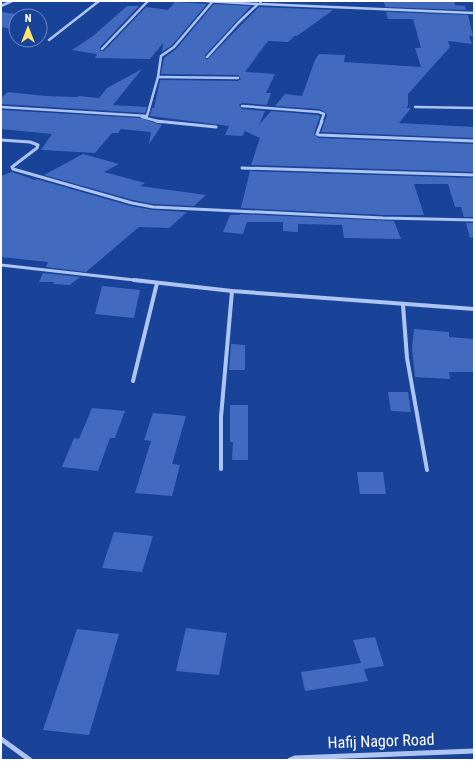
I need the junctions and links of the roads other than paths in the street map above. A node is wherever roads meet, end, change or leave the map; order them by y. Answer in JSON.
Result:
{"nodes":[{"id":1,"x":12,"y":1,"type":"edge"},
{"id":2,"x":99,"y":1,"type":"edge"},
{"id":3,"x":148,"y":1,"type":"edge"},
{"id":4,"x":205,"y":1,"type":"edge"},
{"id":5,"x":213,"y":2,"type":"edge"},
{"id":6,"x":260,"y":3,"type":"edge"},
{"id":7,"x":1,"y":6,"type":"edge"},
{"id":8,"x":474,"y":13,"type":"edge"},
{"id":9,"x":49,"y":40,"type":"dead end"},
{"id":10,"x":102,"y":49,"type":"dead end"},
{"id":11,"x":207,"y":57,"type":"dead end"},
{"id":12,"x":158,"y":77,"type":"junction"},
{"id":13,"x":238,"y":78,"type":"dead end"},
{"id":14,"x":242,"y":106,"type":"dead end"},
{"id":15,"x":1,"y":107,"type":"edge"},
{"id":16,"x":415,"y":107,"type":"dead end"},
{"id":17,"x":474,"y":108,"type":"edge"},
{"id":18,"x":142,"y":117,"type":"junction"},
{"id":19,"x":216,"y":127,"type":"dead end"},
{"id":20,"x":1,"y":140,"type":"edge"},
{"id":21,"x":474,"y":141,"type":"edge"},
{"id":22,"x":242,"y":168,"type":"dead end"},
{"id":23,"x":474,"y":175,"type":"edge"},
{"id":24,"x":474,"y":220,"type":"edge"},
{"id":25,"x":1,"y":266,"type":"edge"},
{"id":26,"x":157,"y":283,"type":"junction"},
{"id":27,"x":232,"y":291,"type":"junction"},
{"id":28,"x":403,"y":305,"type":"junction"},
{"id":29,"x":474,"y":309,"type":"edge"},
{"id":30,"x":133,"y":381,"type":"dead end"},
{"id":31,"x":221,"y":469,"type":"dead end"},
{"id":32,"x":427,"y":470,"type":"dead end"},
{"id":33,"x":1,"y":740,"type":"edge"},
{"id":34,"x":474,"y":751,"type":"edge"},
{"id":35,"x":30,"y":760,"type":"edge"},
{"id":36,"x":290,"y":760,"type":"edge"}],
"edges":[{"from":1,"to":7,"type":"street"},
{"from":2,"to":9,"type":"street"},
{"from":3,"to":10,"type":"street"},
{"from":4,"to":5,"type":"street"},
{"from":5,"to":6,"type":"street"},
{"from":5,"to":12,"type":"street"},
{"from":6,"to":8,"type":"street"},
{"from":6,"to":11,"type":"street"},
{"from":12,"to":13,"type":"street"},
{"from":12,"to":18,"type":"street"},
{"from":14,"to":21,"type":"street"},
{"from":15,"to":18,"type":"street"},
{"from":16,"to":17,"type":"street"},
{"from":18,"to":19,"type":"street"},
{"from":20,"to":24,"type":"street"},
{"from":22,"to":23,"type":"street"},
{"from":25,"to":26,"type":"street"},
{"from":26,"to":27,"type":"street"},
{"from":26,"to":30,"type":"street"},
{"from":27,"to":28,"type":"street"},
{"from":27,"to":31,"type":"street"},
{"from":28,"to":29,"type":"street"},
{"from":28,"to":32,"type":"street"},
{"from":33,"to":35,"type":"street"},
{"from":34,"to":36,"type":"street","name":"Hafij Nagor Road"}]}
